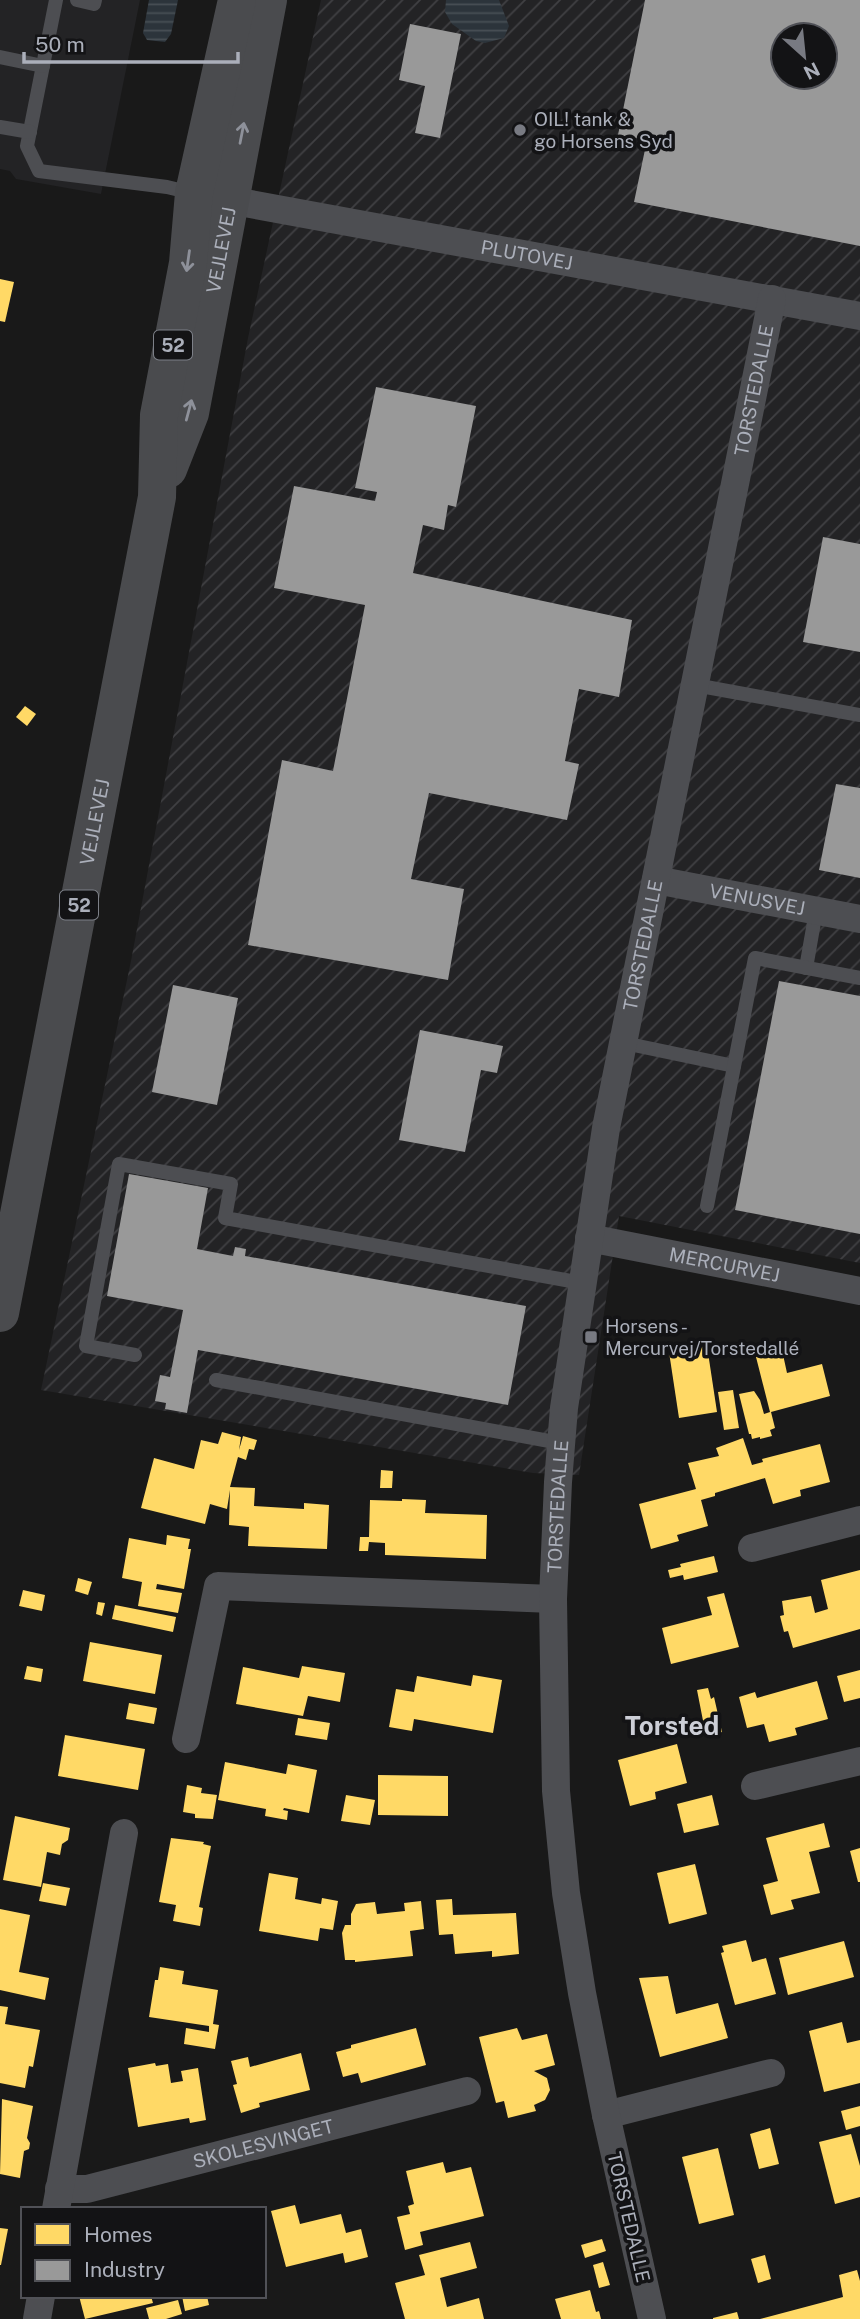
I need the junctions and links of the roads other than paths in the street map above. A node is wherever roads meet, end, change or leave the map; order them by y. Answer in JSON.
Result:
{"nodes":[{"id":1,"x":56,"y":0,"type":"edge"},
{"id":2,"x":77,"y":0,"type":"edge"},
{"id":3,"x":95,"y":0,"type":"edge"},
{"id":4,"x":237,"y":0,"type":"edge"},
{"id":5,"x":268,"y":0,"type":"edge"},
{"id":6,"x":0,"y":57,"type":"edge"},
{"id":7,"x":43,"y":66,"type":"junction"},
{"id":8,"x":0,"y":127,"type":"edge"},
{"id":9,"x":30,"y":132,"type":"junction"},
{"id":10,"x":212,"y":197,"type":"junction"},
{"id":11,"x":772,"y":299,"type":"junction"},
{"id":12,"x":860,"y":316,"type":"edge"},
{"id":13,"x":695,"y":685,"type":"junction"},
{"id":14,"x":860,"y":715,"type":"edge"},
{"id":15,"x":656,"y":880,"type":"junction"},
{"id":16,"x":817,"y":911,"type":"junction"},
{"id":17,"x":860,"y":919,"type":"edge"},
{"id":18,"x":806,"y":968,"type":"junction"},
{"id":19,"x":860,"y":978,"type":"edge"},
{"id":20,"x":624,"y":1044,"type":"junction"},
{"id":21,"x":734,"y":1066,"type":"junction"},
{"id":22,"x":708,"y":1206,"type":"dead end"},
{"id":23,"x":589,"y":1238,"type":"junction"},
{"id":24,"x":582,"y":1283,"type":"junction"},
{"id":25,"x":860,"y":1291,"type":"edge"},
{"id":26,"x":0,"y":1313,"type":"edge"},
{"id":27,"x":135,"y":1355,"type":"dead end"},
{"id":28,"x":216,"y":1380,"type":"dead end"},
{"id":29,"x":561,"y":1443,"type":"junction"},
{"id":30,"x":860,"y":1520,"type":"edge"},
{"id":31,"x":752,"y":1548,"type":"dead end"},
{"id":32,"x":553,"y":1599,"type":"junction"},
{"id":33,"x":186,"y":1739,"type":"dead end"},
{"id":34,"x":860,"y":1761,"type":"edge"},
{"id":35,"x":755,"y":1786,"type":"dead end"},
{"id":36,"x":124,"y":1833,"type":"dead end"},
{"id":37,"x":771,"y":2073,"type":"dead end"},
{"id":38,"x":467,"y":2091,"type":"dead end"},
{"id":39,"x":606,"y":2115,"type":"junction"},
{"id":40,"x":57,"y":2199,"type":"edge"},
{"id":41,"x":41,"y":2298,"type":"edge"},
{"id":42,"x":37,"y":2319,"type":"edge"},
{"id":43,"x":652,"y":2319,"type":"edge"}],
"edges":[{"from":1,"to":7,"type":"lane"},
{"from":2,"to":3,"type":"lane"},
{"from":4,"to":10,"type":"main road","name":"VEJLEVEJ","number":"52"},
{"from":10,"to":5,"type":"main road","name":"VEJLEVEJ","number":"52","one_way":true},
{"from":6,"to":7,"type":"lane"},
{"from":7,"to":9,"type":"lane"},
{"from":8,"to":9,"type":"lane"},
{"from":9,"to":10,"type":"lane"},
{"from":10,"to":11,"type":"street","name":"PLUTOVEJ"},
{"from":10,"to":26,"type":"main road","name":"VEJLEVEJ","number":"52"},
{"from":11,"to":12,"type":"street","name":"PLUTOVEJ"},
{"from":11,"to":13,"type":"street","name":"TORSTEDALLE"},
{"from":13,"to":14,"type":"lane"},
{"from":13,"to":15,"type":"street","name":"TORSTEDALLE"},
{"from":15,"to":16,"type":"street","name":"VENUSVEJ"},
{"from":15,"to":20,"type":"street","name":"TORSTEDALLE"},
{"from":16,"to":17,"type":"street","name":"VENUSVEJ"},
{"from":16,"to":18,"type":"lane"},
{"from":18,"to":19,"type":"lane"},
{"from":18,"to":21,"type":"lane"},
{"from":20,"to":21,"type":"lane"},
{"from":20,"to":23,"type":"street","name":"TORSTEDALLE"},
{"from":21,"to":22,"type":"lane"},
{"from":23,"to":24,"type":"street","name":"TORSTEDALLE"},
{"from":23,"to":25,"type":"street","name":"MERCURVEJ"},
{"from":24,"to":27,"type":"lane"},
{"from":24,"to":29,"type":"street","name":"TORSTEDALLE"},
{"from":28,"to":29,"type":"lane"},
{"from":29,"to":32,"type":"street","name":"TORSTEDALLE"},
{"from":30,"to":31,"type":"street"},
{"from":32,"to":33,"type":"street","name":"TORSTEDALLE"},
{"from":32,"to":39,"type":"street","name":"TORSTEDALLE"},
{"from":34,"to":35,"type":"street"},
{"from":36,"to":40,"type":"street","name":"SKOLESVINGET"},
{"from":37,"to":39,"type":"street"},
{"from":38,"to":40,"type":"street","name":"SKOLESVINGET"},
{"from":39,"to":43,"type":"street","name":"TORSTEDALLE"},
{"from":41,"to":42,"type":"street"}]}
